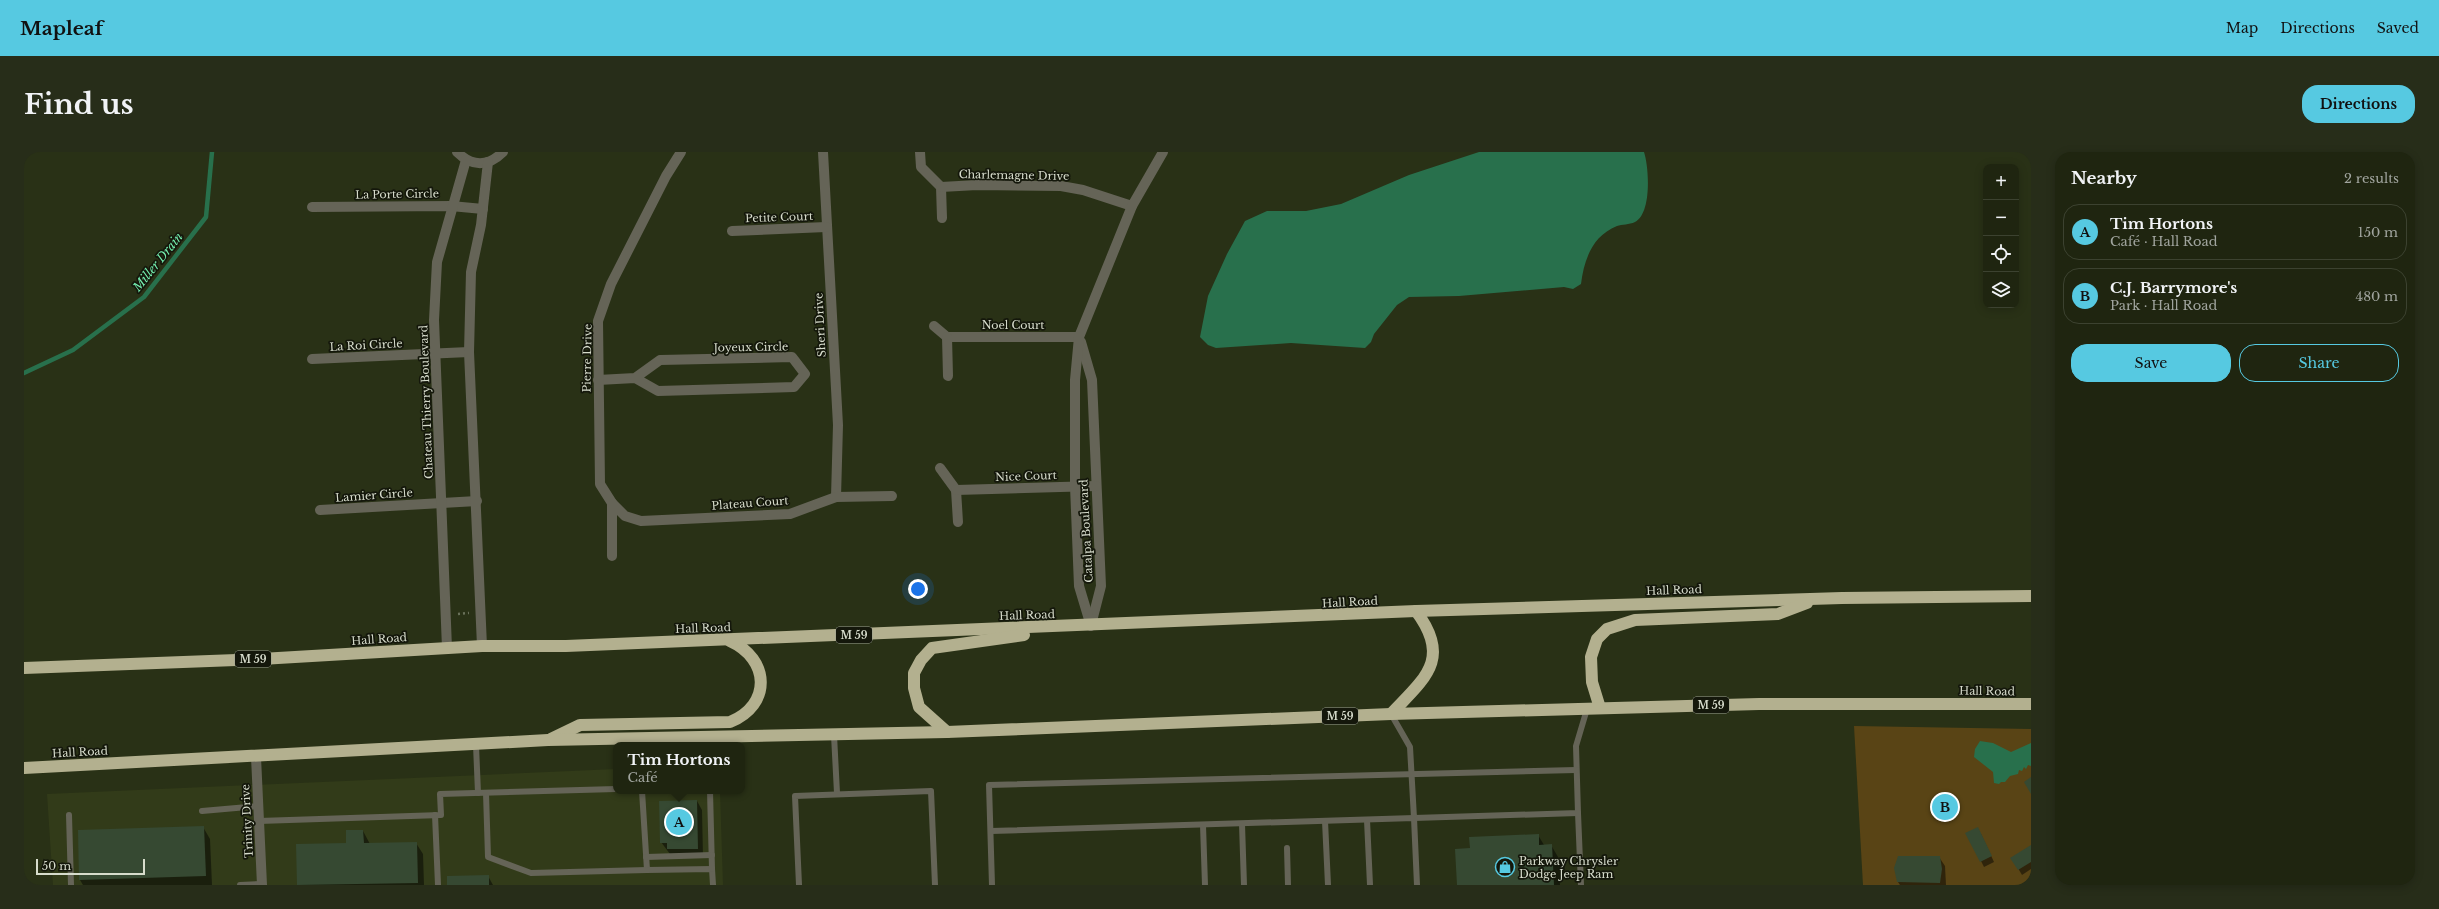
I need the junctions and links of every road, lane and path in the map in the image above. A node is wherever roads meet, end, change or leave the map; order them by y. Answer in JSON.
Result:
{"nodes":[{"id":1,"x":457,"y":152,"type":"edge"},
{"id":2,"x":503,"y":152,"type":"edge"},
{"id":3,"x":681,"y":152,"type":"edge"},
{"id":4,"x":824,"y":152,"type":"edge"},
{"id":5,"x":920,"y":152,"type":"edge"},
{"id":6,"x":1163,"y":152,"type":"edge"},
{"id":7,"x":466,"y":160,"type":"junction"},
{"id":8,"x":488,"y":162,"type":"junction"},
{"id":9,"x":941,"y":187,"type":"junction"},
{"id":10,"x":451,"y":206,"type":"junction"},
{"id":11,"x":1132,"y":206,"type":"junction"},
{"id":12,"x":312,"y":207,"type":"dead end"},
{"id":13,"x":483,"y":209,"type":"junction"},
{"id":14,"x":942,"y":218,"type":"dead end"},
{"id":15,"x":826,"y":227,"type":"junction"},
{"id":16,"x":732,"y":231,"type":"dead end"},
{"id":17,"x":934,"y":326,"type":"dead end"},
{"id":18,"x":947,"y":337,"type":"junction"},
{"id":19,"x":1079,"y":337,"type":"junction"},
{"id":20,"x":469,"y":352,"type":"junction"},
{"id":21,"x":436,"y":353,"type":"junction"},
{"id":22,"x":312,"y":360,"type":"dead end"},
{"id":23,"x":948,"y":376,"type":"dead end"},
{"id":24,"x":636,"y":378,"type":"junction"},
{"id":25,"x":598,"y":380,"type":"junction"},
{"id":26,"x":940,"y":468,"type":"dead end"},
{"id":27,"x":1076,"y":486,"type":"junction"},
{"id":28,"x":1096,"y":486,"type":"junction"},
{"id":29,"x":956,"y":490,"type":"junction"},
{"id":30,"x":892,"y":496,"type":"dead end"},
{"id":31,"x":836,"y":497,"type":"junction"},
{"id":32,"x":477,"y":501,"type":"junction"},
{"id":33,"x":442,"y":502,"type":"junction"},
{"id":34,"x":612,"y":503,"type":"junction"},
{"id":35,"x":320,"y":510,"type":"dead end"},
{"id":36,"x":958,"y":522,"type":"dead end"},
{"id":37,"x":612,"y":556,"type":"dead end"},
{"id":38,"x":2031,"y":596,"type":"edge"},
{"id":39,"x":1816,"y":599,"type":"junction"},
{"id":40,"x":1416,"y":611,"type":"junction"},
{"id":41,"x":473,"y":613,"type":"dead end"},
{"id":42,"x":453,"y":614,"type":"dead end"},
{"id":43,"x":1091,"y":626,"type":"junction"},
{"id":44,"x":728,"y":640,"type":"junction"},
{"id":45,"x":482,"y":646,"type":"junction"},
{"id":46,"x":447,"y":648,"type":"junction"},
{"id":47,"x":24,"y":668,"type":"edge"},
{"id":48,"x":2031,"y":704,"type":"edge"},
{"id":49,"x":1600,"y":708,"type":"junction"},
{"id":50,"x":1587,"y":709,"type":"junction"},
{"id":51,"x":1391,"y":714,"type":"junction"},
{"id":52,"x":947,"y":732,"type":"junction"},
{"id":53,"x":834,"y":735,"type":"junction"},
{"id":54,"x":548,"y":740,"type":"junction"},
{"id":55,"x":648,"y":742,"type":"edge"},
{"id":56,"x":613,"y":743,"type":"edge"},
{"id":57,"x":476,"y":745,"type":"junction"},
{"id":58,"x":256,"y":756,"type":"junction"},
{"id":59,"x":24,"y":768,"type":"edge"},
{"id":60,"x":1576,"y":770,"type":"junction"},
{"id":61,"x":1412,"y":774,"type":"junction"},
{"id":62,"x":613,"y":789,"type":"edge"},
{"id":63,"x":478,"y":793,"type":"junction"},
{"id":64,"x":486,"y":793,"type":"junction"},
{"id":65,"x":642,"y":794,"type":"edge"},
{"id":66,"x":710,"y":794,"type":"edge"},
{"id":67,"x":837,"y":794,"type":"junction"},
{"id":68,"x":258,"y":806,"type":"junction"},
{"id":69,"x":202,"y":811,"type":"dead end"},
{"id":70,"x":1578,"y":813,"type":"junction"},
{"id":71,"x":69,"y":815,"type":"dead end"},
{"id":72,"x":435,"y":815,"type":"junction"},
{"id":73,"x":1414,"y":818,"type":"junction"},
{"id":74,"x":1367,"y":820,"type":"junction"},
{"id":75,"x":259,"y":821,"type":"junction"},
{"id":76,"x":1325,"y":821,"type":"junction"},
{"id":77,"x":1242,"y":824,"type":"junction"},
{"id":78,"x":1203,"y":825,"type":"junction"},
{"id":79,"x":991,"y":831,"type":"junction"},
{"id":80,"x":1287,"y":848,"type":"dead end"},
{"id":81,"x":712,"y":855,"type":"junction"},
{"id":82,"x":646,"y":857,"type":"junction"},
{"id":83,"x":712,"y":869,"type":"junction"},
{"id":84,"x":647,"y":870,"type":"junction"},
{"id":85,"x":71,"y":885,"type":"edge"},
{"id":86,"x":240,"y":885,"type":"edge"},
{"id":87,"x":262,"y":885,"type":"edge"},
{"id":88,"x":438,"y":885,"type":"edge"},
{"id":89,"x":713,"y":885,"type":"edge"},
{"id":90,"x":798,"y":885,"type":"edge"},
{"id":91,"x":935,"y":885,"type":"edge"},
{"id":92,"x":992,"y":885,"type":"edge"},
{"id":93,"x":1205,"y":885,"type":"edge"},
{"id":94,"x":1244,"y":885,"type":"edge"},
{"id":95,"x":1288,"y":885,"type":"edge"},
{"id":96,"x":1328,"y":885,"type":"edge"},
{"id":97,"x":1370,"y":885,"type":"edge"},
{"id":98,"x":1417,"y":885,"type":"edge"},
{"id":99,"x":1581,"y":885,"type":"edge"}],
"edges":[{"from":1,"to":7,"type":"street"},
{"from":2,"to":8,"type":"street"},
{"from":3,"to":25,"type":"street","name":"Pierre Drive"},
{"from":4,"to":15,"type":"street","name":"Sheri Drive"},
{"from":5,"to":9,"type":"street"},
{"from":6,"to":11,"type":"street","name":"Catalpa Boulevard"},
{"from":7,"to":8,"type":"street"},
{"from":7,"to":10,"type":"street","name":"Chateau Thierry Boulevard"},
{"from":8,"to":13,"type":"street"},
{"from":9,"to":11,"type":"street","name":"Charlemagne Drive"},
{"from":9,"to":14,"type":"street"},
{"from":10,"to":12,"type":"street","name":"La Porte Circle"},
{"from":10,"to":13,"type":"street","name":"La Porte Circle"},
{"from":10,"to":21,"type":"street","name":"Chateau Thierry Boulevard"},
{"from":11,"to":19,"type":"street","name":"Catalpa Boulevard"},
{"from":13,"to":20,"type":"street"},
{"from":15,"to":16,"type":"street","name":"Petite Court"},
{"from":15,"to":31,"type":"street","name":"Sheri Drive"},
{"from":17,"to":18,"type":"street"},
{"from":18,"to":19,"type":"street","name":"Noel Court"},
{"from":18,"to":23,"type":"street"},
{"from":19,"to":27,"type":"street","name":"Catalpa Boulevard"},
{"from":19,"to":28,"type":"street","name":"Catalpa Boulevard"},
{"from":20,"to":21,"type":"street","name":"La Roi Circle"},
{"from":20,"to":32,"type":"street"},
{"from":21,"to":22,"type":"street","name":"La Roi Circle"},
{"from":21,"to":33,"type":"street","name":"Chateau Thierry Boulevard"},
{"from":24,"to":24,"type":"street","name":"Joyeux Circle"},
{"from":24,"to":25,"type":"street"},
{"from":25,"to":34,"type":"street","name":"Pierre Drive"},
{"from":26,"to":29,"type":"street"},
{"from":27,"to":28,"type":"street","name":"Nice Court"},
{"from":27,"to":29,"type":"street","name":"Nice Court"},
{"from":27,"to":43,"type":"street","name":"Catalpa Boulevard"},
{"from":28,"to":43,"type":"street","name":"Catalpa Boulevard"},
{"from":29,"to":36,"type":"street"},
{"from":30,"to":31,"type":"street","name":"Plateau Court"},
{"from":31,"to":34,"type":"street","name":"Plateau Court"},
{"from":32,"to":33,"type":"street","name":"Lamier Circle"},
{"from":32,"to":45,"type":"street"},
{"from":33,"to":35,"type":"street","name":"Lamier Circle"},
{"from":33,"to":46,"type":"street","name":"Chateau Thierry Boulevard"},
{"from":34,"to":37,"type":"street"},
{"from":38,"to":39,"type":"highway","name":"Hall Road","number":"M 59"},
{"from":39,"to":40,"type":"highway","name":"Hall Road","number":"M 59"},
{"from":39,"to":49,"type":"highway"},
{"from":40,"to":43,"type":"highway","name":"Hall Road","number":"M 59"},
{"from":40,"to":51,"type":"highway"},
{"from":41,"to":42,"type":"path"},
{"from":43,"to":44,"type":"highway","name":"Hall Road","number":"M 59"},
{"from":43,"to":52,"type":"highway"},
{"from":44,"to":45,"type":"highway","name":"Hall Road","number":"M 59"},
{"from":44,"to":54,"type":"highway"},
{"from":45,"to":46,"type":"highway","name":"Hall Road","number":"M 59"},
{"from":46,"to":47,"type":"highway","name":"Hall Road","number":"M 59"},
{"from":48,"to":49,"type":"highway","name":"Hall Road","number":"M 59"},
{"from":49,"to":50,"type":"highway","name":"Hall Road","number":"M 59"},
{"from":50,"to":51,"type":"highway","name":"Hall Road","number":"M 59"},
{"from":50,"to":60,"type":"lane"},
{"from":51,"to":52,"type":"highway","name":"Hall Road","number":"M 59"},
{"from":51,"to":61,"type":"lane"},
{"from":52,"to":53,"type":"highway","name":"Hall Road","number":"M 59"},
{"from":53,"to":55,"type":"highway","name":"Hall Road","number":"M 59"},
{"from":53,"to":67,"type":"lane"},
{"from":54,"to":56,"type":"highway","name":"Hall Road","number":"M 59"},
{"from":54,"to":57,"type":"highway","name":"Hall Road","number":"M 59"},
{"from":57,"to":58,"type":"highway","name":"Hall Road","number":"M 59"},
{"from":57,"to":63,"type":"lane"},
{"from":58,"to":59,"type":"highway","name":"Hall Road","number":"M 59"},
{"from":58,"to":68,"type":"street","name":"Trinity Drive"},
{"from":60,"to":61,"type":"lane"},
{"from":60,"to":70,"type":"lane"},
{"from":61,"to":73,"type":"lane"},
{"from":61,"to":79,"type":"lane"},
{"from":62,"to":64,"type":"lane"},
{"from":63,"to":64,"type":"lane"},
{"from":63,"to":72,"type":"lane"},
{"from":64,"to":84,"type":"lane"},
{"from":65,"to":82,"type":"lane"},
{"from":66,"to":81,"type":"lane"},
{"from":67,"to":90,"type":"lane"},
{"from":67,"to":91,"type":"lane"},
{"from":68,"to":69,"type":"lane"},
{"from":68,"to":75,"type":"street","name":"Trinity Drive"},
{"from":70,"to":73,"type":"lane"},
{"from":70,"to":99,"type":"lane"},
{"from":71,"to":85,"type":"lane"},
{"from":72,"to":75,"type":"lane"},
{"from":72,"to":88,"type":"lane"},
{"from":73,"to":74,"type":"lane"},
{"from":73,"to":98,"type":"lane"},
{"from":74,"to":76,"type":"lane"},
{"from":74,"to":97,"type":"lane"},
{"from":75,"to":87,"type":"street","name":"Trinity Drive"},
{"from":76,"to":77,"type":"lane"},
{"from":76,"to":96,"type":"lane"},
{"from":77,"to":78,"type":"lane"},
{"from":77,"to":94,"type":"lane"},
{"from":78,"to":79,"type":"lane"},
{"from":78,"to":93,"type":"lane"},
{"from":79,"to":92,"type":"lane"},
{"from":80,"to":95,"type":"lane"},
{"from":81,"to":82,"type":"lane"},
{"from":81,"to":83,"type":"lane"},
{"from":82,"to":84,"type":"lane"},
{"from":83,"to":84,"type":"lane"},
{"from":83,"to":89,"type":"lane"},
{"from":86,"to":87,"type":"lane"}]}
